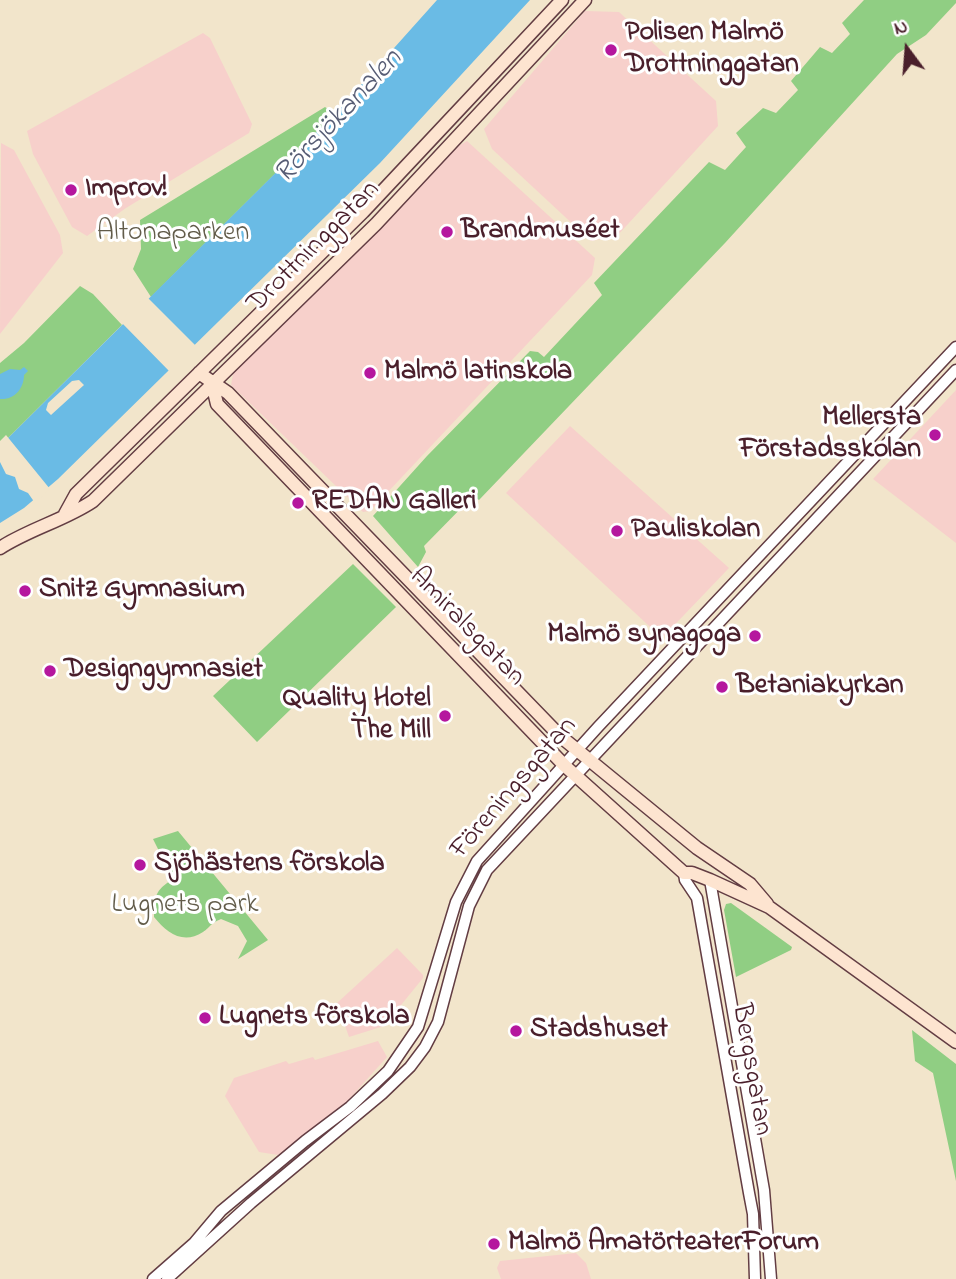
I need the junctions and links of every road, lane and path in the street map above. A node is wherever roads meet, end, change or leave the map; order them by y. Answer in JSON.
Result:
{"nodes":[{"id":1,"x":562,"y":0,"type":"edge"},
{"id":2,"x":585,"y":0,"type":"edge"},
{"id":3,"x":956,"y":347,"type":"edge"},
{"id":4,"x":956,"y":370,"type":"edge"},
{"id":5,"x":199,"y":373,"type":"junction"},
{"id":6,"x":212,"y":383,"type":"junction"},
{"id":7,"x":65,"y":514,"type":"junction"},
{"id":8,"x":0,"y":548,"type":"edge"},
{"id":9,"x":579,"y":751,"type":"junction"},
{"id":10,"x":590,"y":760,"type":"junction"},
{"id":11,"x":565,"y":766,"type":"junction"},
{"id":12,"x":576,"y":775,"type":"junction"},
{"id":13,"x":698,"y":848,"type":"junction"},
{"id":14,"x":684,"y":873,"type":"junction"},
{"id":15,"x":710,"y":880,"type":"junction"},
{"id":16,"x":769,"y":907,"type":"junction"},
{"id":17,"x":956,"y":1042,"type":"edge"},
{"id":18,"x":153,"y":1279,"type":"edge"},
{"id":19,"x":167,"y":1279,"type":"edge"},
{"id":20,"x":755,"y":1279,"type":"edge"},
{"id":21,"x":771,"y":1279,"type":"edge"}],
"edges":[{"from":1,"to":5,"type":"main road","name":"Drottninggatan"},
{"from":2,"to":6,"type":"main road","name":"Drottninggatan"},
{"from":3,"to":9,"type":"street","name":"Föreningsgatan"},
{"from":4,"to":10,"type":"street","name":"Föreningsgatan"},
{"from":5,"to":6,"type":"main road","name":"Amiralsgatan"},
{"from":5,"to":7,"type":"main road","name":"Drottninggatan"},
{"from":6,"to":7,"type":"main road","name":"Drottninggatan"},
{"from":6,"to":9,"type":"main road","name":"Amiralsgatan"},
{"from":6,"to":11,"type":"main road","name":"Amiralsgatan"},
{"from":7,"to":8,"type":"main road","name":"Drottninggatan"},
{"from":9,"to":10,"type":"main road","name":"Amiralsgatan"},
{"from":9,"to":11,"type":"street","name":"Föreningsgatan"},
{"from":10,"to":12,"type":"street","name":"Föreningsgatan"},
{"from":10,"to":13,"type":"main road","name":"Amiralsgatan"},
{"from":11,"to":12,"type":"main road","name":"Amiralsgatan"},
{"from":11,"to":18,"type":"street","name":"Föreningsgatan"},
{"from":12,"to":14,"type":"main road","name":"Amiralsgatan"},
{"from":12,"to":19,"type":"street","name":"Föreningsgatan"},
{"from":13,"to":15,"type":"main road"},
{"from":13,"to":16,"type":"main road","name":"Amiralsgatan"},
{"from":14,"to":15,"type":"main road","name":"Amiralsgatan"},
{"from":14,"to":20,"type":"street","name":"Bergsgatan"},
{"from":15,"to":16,"type":"main road","name":"Amiralsgatan"},
{"from":15,"to":21,"type":"street","name":"Bergsgatan"},
{"from":16,"to":17,"type":"main road","name":"Amiralsgatan"}]}
